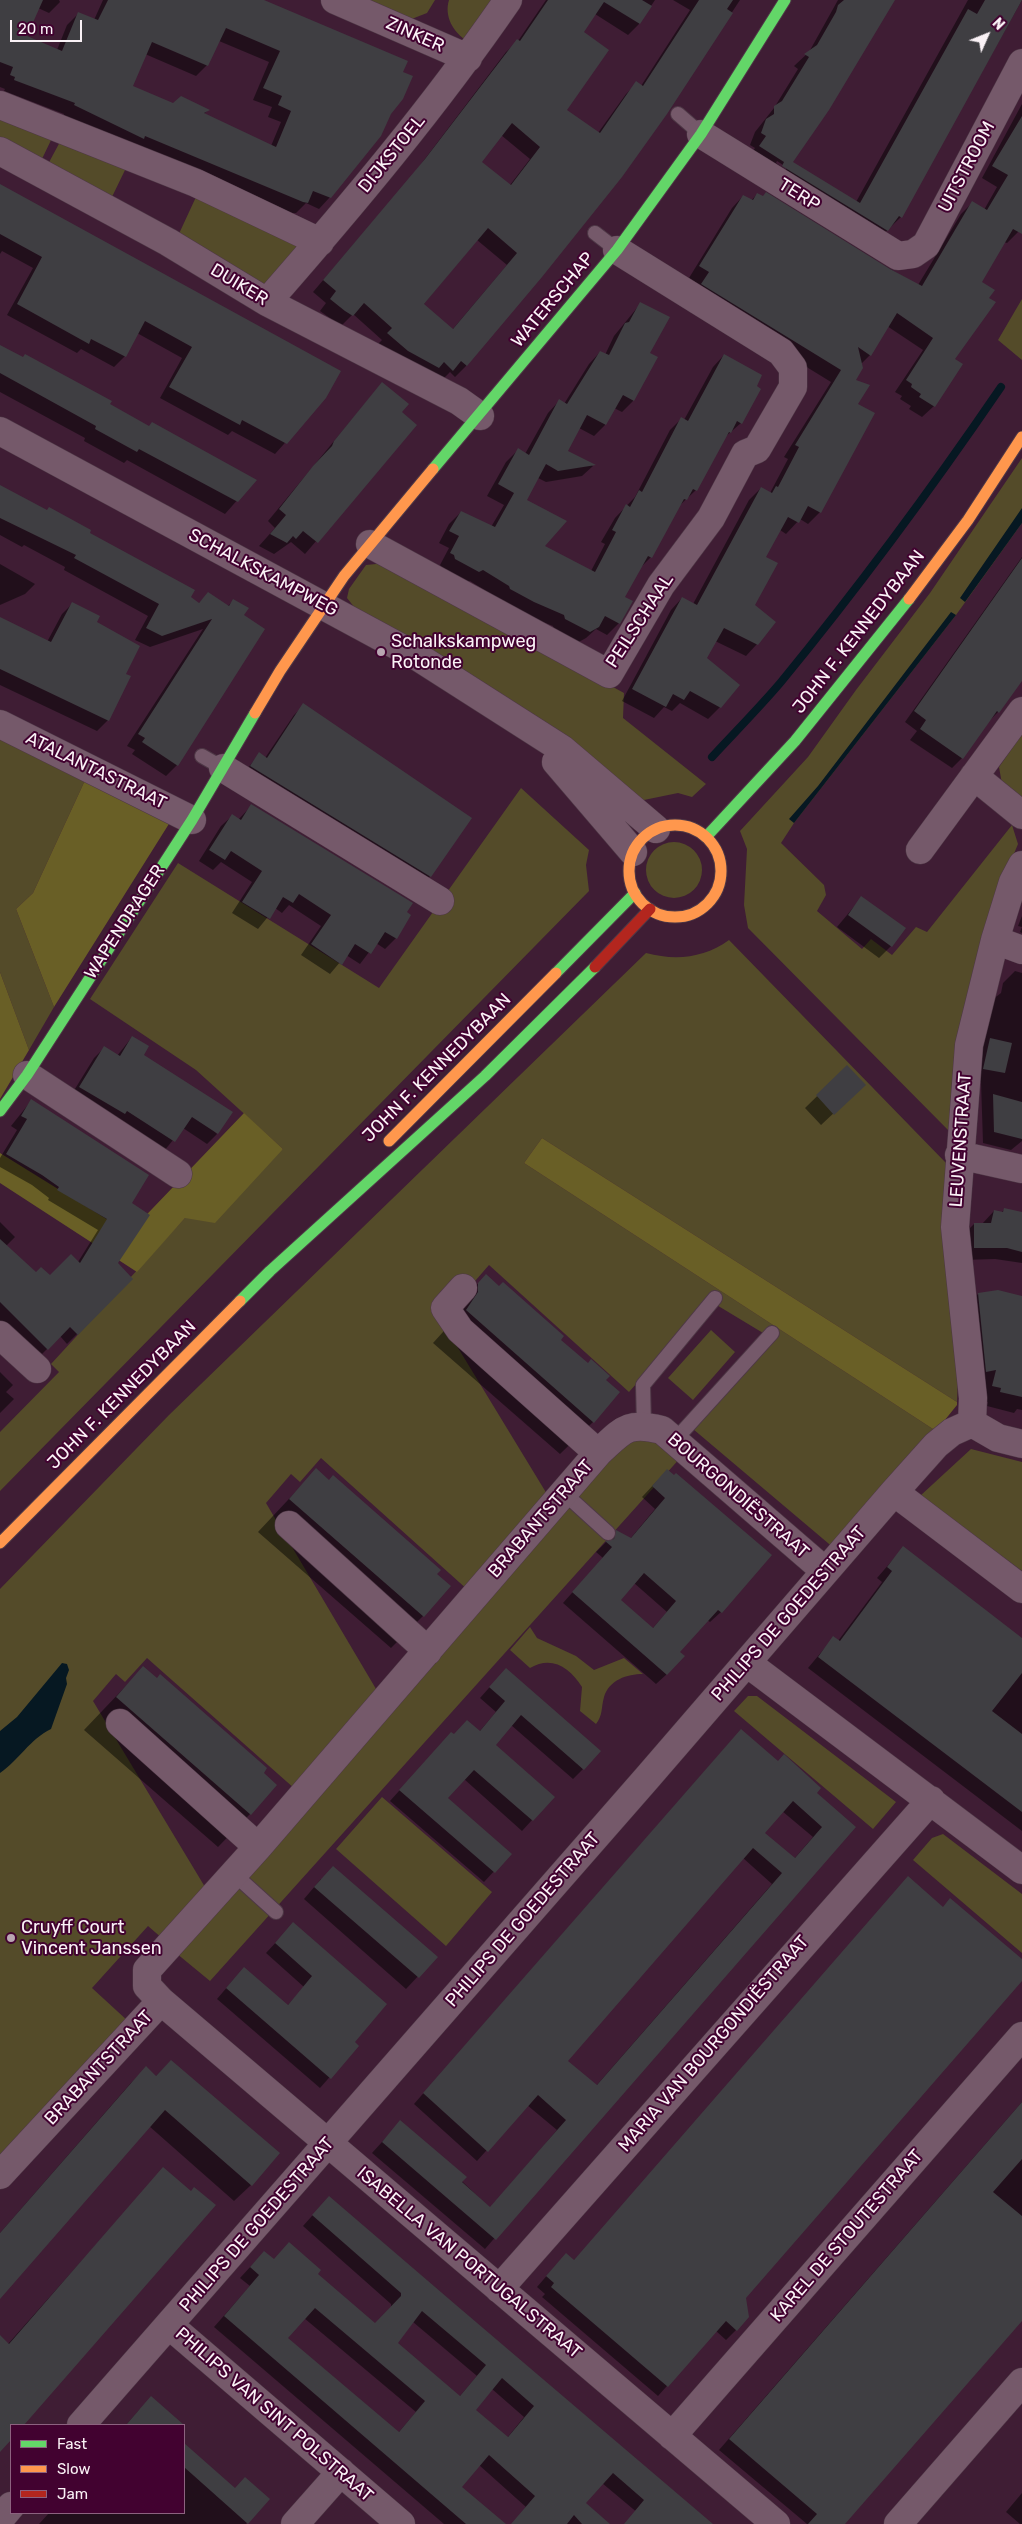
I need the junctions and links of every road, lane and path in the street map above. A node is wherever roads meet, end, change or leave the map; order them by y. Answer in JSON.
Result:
{"nodes":[{"id":1,"x":335,"y":0,"type":"edge"},
{"id":2,"x":508,"y":0,"type":"edge"},
{"id":3,"x":786,"y":0,"type":"edge"},
{"id":4,"x":468,"y":58,"type":"junction"},
{"id":5,"x":1022,"y":63,"type":"edge"},
{"id":6,"x":0,"y":105,"type":"edge"},
{"id":7,"x":678,"y":114,"type":"dead end"},
{"id":8,"x":701,"y":134,"type":"junction"},
{"id":9,"x":0,"y":151,"type":"edge"},
{"id":10,"x":595,"y":232,"type":"dead end"},
{"id":11,"x":320,"y":242,"type":"junction"},
{"id":12,"x":617,"y":250,"type":"junction"},
{"id":13,"x":898,"y":256,"type":"joint"},
{"id":14,"x":267,"y":302,"type":"junction"},
{"id":15,"x":480,"y":416,"type":"junction"},
{"id":16,"x":0,"y":431,"type":"edge"},
{"id":17,"x":1022,"y":437,"type":"edge"},
{"id":18,"x":370,"y":544,"type":"junction"},
{"id":19,"x":324,"y":604,"type":"junction"},
{"id":20,"x":1022,"y":711,"type":"edge"},
{"id":21,"x":0,"y":724,"type":"edge"},
{"id":22,"x":521,"y":724,"type":"junction"},
{"id":23,"x":213,"y":762,"type":"junction"},
{"id":24,"x":974,"y":776,"type":"junction"},
{"id":25,"x":1022,"y":815,"type":"edge"},
{"id":26,"x":192,"y":820,"type":"junction"},
{"id":27,"x":656,"y":829,"type":"junction"},
{"id":28,"x":706,"y":837,"type":"junction"},
{"id":29,"x":920,"y":850,"type":"dead end"},
{"id":30,"x":633,"y":852,"type":"junction"},
{"id":31,"x":1022,"y":865,"type":"edge"},
{"id":32,"x":635,"y":893,"type":"junction"},
{"id":33,"x":440,"y":900,"type":"dead end"},
{"id":34,"x":650,"y":909,"type":"junction"},
{"id":35,"x":995,"y":940,"type":"junction"},
{"id":36,"x":1022,"y":950,"type":"edge"},
{"id":37,"x":26,"y":1075,"type":"junction"},
{"id":38,"x":0,"y":1111,"type":"edge"},
{"id":39,"x":379,"y":1152,"type":"dead end"},
{"id":40,"x":959,"y":1155,"type":"junction"},
{"id":41,"x":1022,"y":1169,"type":"edge"},
{"id":42,"x":178,"y":1174,"type":"dead end"},
{"id":43,"x":346,"y":1186,"type":"dead end"},
{"id":44,"x":270,"y":1271,"type":"junction"},
{"id":45,"x":463,"y":1288,"type":"dead end"},
{"id":46,"x":715,"y":1298,"type":"dead end"},
{"id":47,"x":772,"y":1333,"type":"dead end"},
{"id":48,"x":0,"y":1335,"type":"edge"},
{"id":49,"x":37,"y":1369,"type":"dead end"},
{"id":50,"x":972,"y":1423,"type":"junction"},
{"id":51,"x":644,"y":1425,"type":"junction"},
{"id":52,"x":675,"y":1440,"type":"junction"},
{"id":53,"x":1022,"y":1444,"type":"edge"},
{"id":54,"x":598,"y":1453,"type":"junction"},
{"id":55,"x":894,"y":1492,"type":"junction"},
{"id":56,"x":564,"y":1493,"type":"junction"},
{"id":57,"x":288,"y":1525,"type":"dead end"},
{"id":58,"x":608,"y":1533,"type":"dead end"},
{"id":59,"x":0,"y":1543,"type":"edge"},
{"id":60,"x":825,"y":1571,"type":"junction"},
{"id":61,"x":1022,"y":1589,"type":"edge"},
{"id":62,"x":428,"y":1651,"type":"junction"},
{"id":63,"x":747,"y":1663,"type":"junction"},
{"id":64,"x":120,"y":1723,"type":"dead end"},
{"id":65,"x":931,"y":1800,"type":"junction"},
{"id":66,"x":258,"y":1847,"type":"junction"},
{"id":67,"x":1022,"y":1870,"type":"edge"},
{"id":68,"x":234,"y":1874,"type":"junction"},
{"id":69,"x":276,"y":1912,"type":"dead end"},
{"id":70,"x":161,"y":2002,"type":"junction"},
{"id":71,"x":1022,"y":2036,"type":"edge"},
{"id":72,"x":328,"y":2143,"type":"junction"},
{"id":73,"x":0,"y":2175,"type":"edge"},
{"id":74,"x":498,"y":2289,"type":"junction"},
{"id":75,"x":170,"y":2325,"type":"junction"},
{"id":76,"x":1022,"y":2382,"type":"edge"},
{"id":77,"x":83,"y":2424,"type":"edge"},
{"id":78,"x":672,"y":2436,"type":"junction"},
{"id":79,"x":341,"y":2472,"type":"junction"},
{"id":80,"x":10,"y":2507,"type":"edge"},
{"id":81,"x":0,"y":2518,"type":"edge"},
{"id":82,"x":295,"y":2524,"type":"edge"},
{"id":83,"x":401,"y":2524,"type":"edge"},
{"id":84,"x":776,"y":2524,"type":"edge"},
{"id":85,"x":898,"y":2524,"type":"edge"}],
"edges":[{"from":1,"to":4,"type":"street","name":"ZINKER"},
{"from":2,"to":4,"type":"street","name":"DIJKSTOEL"},
{"from":3,"to":8,"type":"main road","name":"WATERSCHAP"},
{"from":4,"to":11,"type":"street","name":"DIJKSTOEL"},
{"from":5,"to":13,"type":"street","name":"UITSTROOM"},
{"from":6,"to":11,"type":"street"},
{"from":7,"to":8,"type":"lane"},
{"from":8,"to":12,"type":"main road","name":"WATERSCHAP"},
{"from":8,"to":13,"type":"street","name":"TERP"},
{"from":9,"to":14,"type":"street","name":"DUIKER"},
{"from":10,"to":12,"type":"lane"},
{"from":11,"to":14,"type":"street","name":"DIJKSTOEL"},
{"from":12,"to":15,"type":"main road","name":"WATERSCHAP"},
{"from":12,"to":18,"type":"street","name":"PEILSCHAAL"},
{"from":14,"to":15,"type":"street","name":"DUIKER"},
{"from":15,"to":18,"type":"main road","name":"WATERSCHAP"},
{"from":16,"to":19,"type":"street","name":"SCHALKSKAMPWEG"},
{"from":17,"to":28,"type":"main road","name":"JOHN F. KENNEDYBAAN"},
{"from":18,"to":19,"type":"main road","name":"WATERSCHAP"},
{"from":19,"to":22,"type":"street","name":"SCHALKSKAMPWEG"},
{"from":19,"to":23,"type":"main road","name":"WAPENDRAGER"},
{"from":20,"to":24,"type":"street"},
{"from":21,"to":26,"type":"street","name":"ATALANTASTRAAT"},
{"from":22,"to":27,"type":"street","name":"SCHALKSKAMPWEG"},
{"from":22,"to":30,"type":"street","name":"SCHALKSKAMPWEG"},
{"from":23,"to":26,"type":"main road","name":"WAPENDRAGER"},
{"from":23,"to":33,"type":"street"},
{"from":24,"to":25,"type":"street"},
{"from":24,"to":29,"type":"street"},
{"from":26,"to":37,"type":"main road","name":"WAPENDRAGER"},
{"from":27,"to":28,"type":"main road"},
{"from":27,"to":30,"type":"main road"},
{"from":28,"to":34,"type":"main road"},
{"from":30,"to":32,"type":"main road"},
{"from":31,"to":35,"type":"street","name":"LEUVENSTRAAT"},
{"from":32,"to":34,"type":"main road"},
{"from":32,"to":39,"type":"main road","name":"JOHN F. KENNEDYBAAN"},
{"from":34,"to":44,"type":"main road","name":"JOHN F. KENNEDYBAAN"},
{"from":35,"to":36,"type":"street"},
{"from":35,"to":40,"type":"street","name":"LEUVENSTRAAT"},
{"from":37,"to":38,"type":"main road","name":"WAPENDRAGER"},
{"from":37,"to":42,"type":"street"},
{"from":40,"to":41,"type":"street"},
{"from":40,"to":50,"type":"street","name":"LEUVENSTRAAT"},
{"from":43,"to":44,"type":"main road","name":"JOHN F. KENNEDYBAAN"},
{"from":44,"to":59,"type":"main road","name":"JOHN F. KENNEDYBAAN"},
{"from":45,"to":54,"type":"street","name":"BRABANTSTRAAT"},
{"from":46,"to":51,"type":"lane"},
{"from":47,"to":52,"type":"lane"},
{"from":48,"to":49,"type":"street"},
{"from":50,"to":53,"type":"street"},
{"from":50,"to":55,"type":"street","name":"PHILIPS DE GOEDESTRAAT"},
{"from":51,"to":52,"type":"street","name":"BOURGONDIËSTRAAT"},
{"from":51,"to":54,"type":"street"},
{"from":52,"to":60,"type":"street","name":"BOURGONDIËSTRAAT"},
{"from":54,"to":56,"type":"street","name":"BRABANTSTRAAT"},
{"from":55,"to":60,"type":"street","name":"PHILIPS DE GOEDESTRAAT"},
{"from":55,"to":61,"type":"street"},
{"from":56,"to":58,"type":"lane"},
{"from":56,"to":62,"type":"street","name":"BRABANTSTRAAT"},
{"from":57,"to":62,"type":"street"},
{"from":60,"to":63,"type":"street","name":"PHILIPS DE GOEDESTRAAT"},
{"from":62,"to":66,"type":"street","name":"BRABANTSTRAAT"},
{"from":63,"to":65,"type":"street"},
{"from":63,"to":72,"type":"street","name":"PHILIPS DE GOEDESTRAAT"},
{"from":64,"to":66,"type":"street"},
{"from":65,"to":67,"type":"street"},
{"from":65,"to":74,"type":"street","name":"MARIA VAN BOURGONDIËSTRAAT"},
{"from":66,"to":68,"type":"street","name":"BRABANTSTRAAT"},
{"from":68,"to":69,"type":"lane"},
{"from":68,"to":70,"type":"street","name":"BRABANTSTRAAT"},
{"from":70,"to":72,"type":"street","name":"ISABELLA VAN PORTUGALSTRAAT"},
{"from":70,"to":73,"type":"street","name":"BRABANTSTRAAT"},
{"from":71,"to":78,"type":"street","name":"KAREL DE STOUTESTRAAT"},
{"from":72,"to":74,"type":"street","name":"ISABELLA VAN PORTUGALSTRAAT"},
{"from":72,"to":75,"type":"street","name":"PHILIPS DE GOEDESTRAAT"},
{"from":74,"to":78,"type":"street","name":"ISABELLA VAN PORTUGALSTRAAT"},
{"from":75,"to":77,"type":"street","name":"PHILIPS DE GOEDESTRAAT"},
{"from":75,"to":79,"type":"street","name":"PHILIPS VAN SINT POLSTRAAT"},
{"from":76,"to":85,"type":"street"},
{"from":78,"to":84,"type":"street","name":"ISABELLA VAN PORTUGALSTRAAT"},
{"from":79,"to":82,"type":"street"},
{"from":79,"to":83,"type":"street","name":"PHILIPS VAN SINT POLSTRAAT"},
{"from":80,"to":81,"type":"street"}]}
